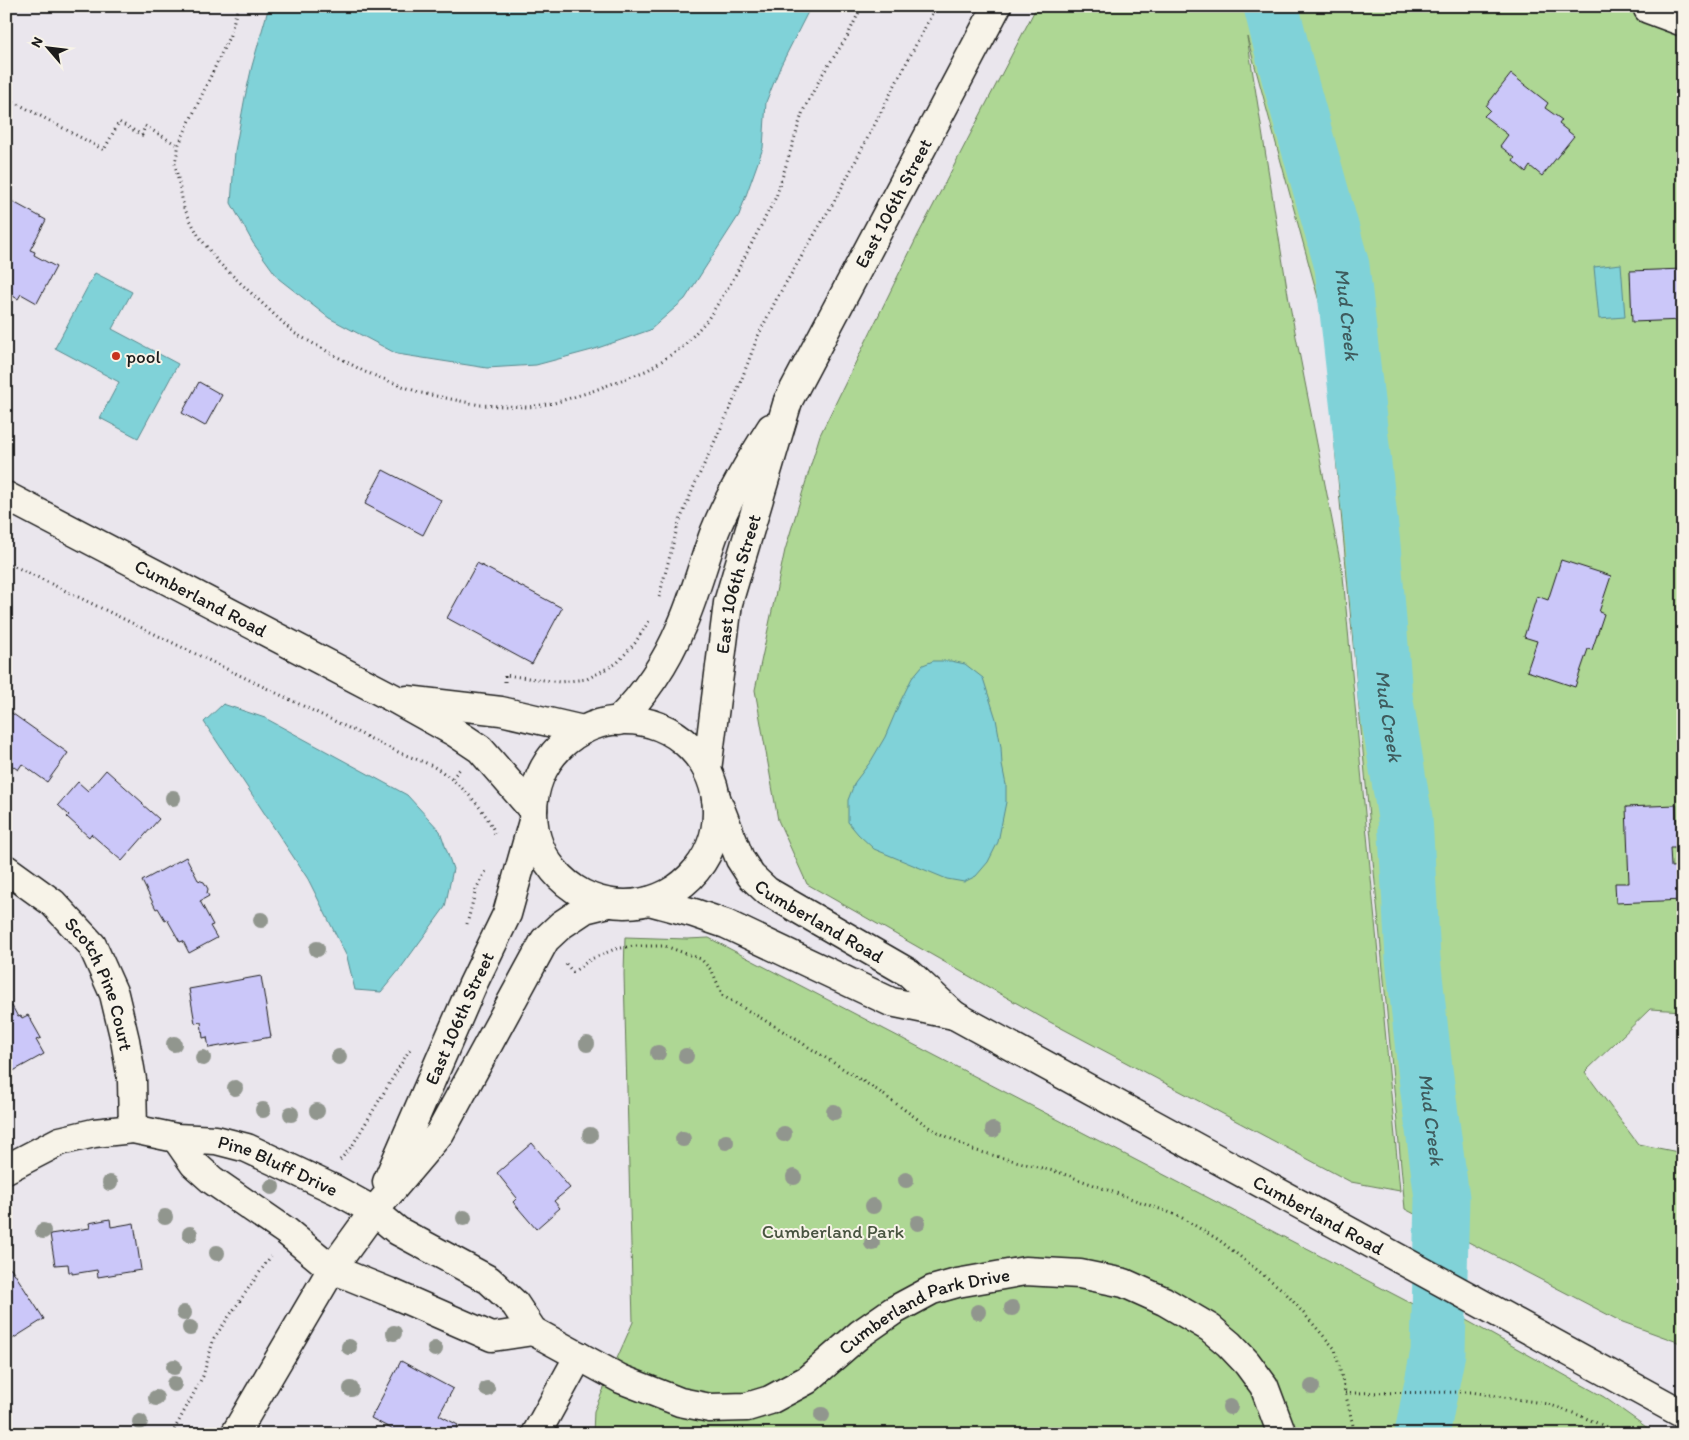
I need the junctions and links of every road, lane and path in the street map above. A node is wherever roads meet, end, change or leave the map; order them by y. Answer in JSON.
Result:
{"nodes":[{"id":1,"x":238,"y":6,"type":"edge"},
{"id":2,"x":862,"y":6,"type":"edge"},
{"id":3,"x":936,"y":6,"type":"edge"},
{"id":4,"x":997,"y":6,"type":"edge"},
{"id":5,"x":1648,"y":9,"type":"dead end"},
{"id":6,"x":1683,"y":22,"type":"edge"},
{"id":7,"x":6,"y":100,"type":"edge"},
{"id":8,"x":179,"y":146,"type":"junction"},
{"id":9,"x":788,"y":401,"type":"junction"},
{"id":10,"x":6,"y":496,"type":"edge"},
{"id":11,"x":6,"y":562,"type":"edge"},
{"id":12,"x":656,"y":606,"type":"dead end"},
{"id":13,"x":652,"y":614,"type":"dead end"},
{"id":14,"x":505,"y":675,"type":"dead end"},
{"id":15,"x":395,"y":699,"type":"junction"},
{"id":16,"x":618,"y":721,"type":"junction"},
{"id":17,"x":583,"y":730,"type":"junction"},
{"id":18,"x":707,"y":770,"type":"junction"},
{"id":19,"x":716,"y":798,"type":"junction"},
{"id":20,"x":533,"y":816,"type":"junction"},
{"id":21,"x":496,"y":841,"type":"dead end"},
{"id":22,"x":490,"y":865,"type":"dead end"},
{"id":23,"x":6,"y":869,"type":"edge"},
{"id":24,"x":649,"y":901,"type":"junction"},
{"id":25,"x":609,"y":903,"type":"junction"},
{"id":26,"x":466,"y":926,"type":"dead end"},
{"id":27,"x":573,"y":972,"type":"dead end"},
{"id":28,"x":954,"y":1015,"type":"junction"},
{"id":29,"x":412,"y":1044,"type":"dead end"},
{"id":30,"x":133,"y":1129,"type":"junction"},
{"id":31,"x":176,"y":1138,"type":"junction"},
{"id":32,"x":6,"y":1169,"type":"edge"},
{"id":33,"x":323,"y":1184,"type":"junction"},
{"id":34,"x":374,"y":1211,"type":"junction"},
{"id":35,"x":286,"y":1231,"type":"junction"},
{"id":36,"x":332,"y":1269,"type":"junction"},
{"id":37,"x":534,"y":1331,"type":"junction"},
{"id":38,"x":579,"y":1356,"type":"junction"},
{"id":39,"x":1345,"y":1393,"type":"junction"},
{"id":40,"x":1683,"y":1414,"type":"edge"},
{"id":41,"x":172,"y":1434,"type":"edge"},
{"id":42,"x":235,"y":1434,"type":"edge"},
{"id":43,"x":536,"y":1434,"type":"edge"},
{"id":44,"x":1282,"y":1434,"type":"edge"},
{"id":45,"x":1355,"y":1434,"type":"edge"},
{"id":46,"x":1622,"y":1434,"type":"edge"}],
"edges":[{"from":1,"to":8,"type":"path"},
{"from":2,"to":8,"type":"path"},
{"from":3,"to":12,"type":"path"},
{"from":4,"to":9,"type":"main road","name":"East 106th Street"},
{"from":5,"to":6,"type":"main road"},
{"from":7,"to":8,"type":"path"},
{"from":9,"to":16,"type":"main road","name":"East 106th Street"},
{"from":9,"to":18,"type":"main road","name":"East 106th Street"},
{"from":10,"to":15,"type":"main road","name":"Cumberland Road"},
{"from":11,"to":21,"type":"path"},
{"from":13,"to":14,"type":"path"},
{"from":15,"to":17,"type":"main road","name":"Cumberland Road"},
{"from":15,"to":20,"type":"main road","name":"Cumberland Road"},
{"from":16,"to":17,"type":"main road"},
{"from":16,"to":18,"type":"main road"},
{"from":17,"to":20,"type":"main road","name":"East 106th Street"},
{"from":18,"to":19,"type":"main road"},
{"from":19,"to":24,"type":"main road"},
{"from":19,"to":28,"type":"main road","name":"Cumberland Road"},
{"from":20,"to":25,"type":"main road"},
{"from":20,"to":34,"type":"main road","name":"East 106th Street"},
{"from":22,"to":26,"type":"path"},
{"from":23,"to":30,"type":"main road","name":"Scotch Pine Court"},
{"from":24,"to":25,"type":"main road"},
{"from":24,"to":28,"type":"main road","name":"Cumberland Road"},
{"from":25,"to":34,"type":"main road","name":"East 106th Street"},
{"from":27,"to":39,"type":"path"},
{"from":28,"to":40,"type":"main road","name":"Cumberland Road"},
{"from":29,"to":33,"type":"path"},
{"from":30,"to":31,"type":"main road","name":"Pine Bluff Drive"},
{"from":30,"to":32,"type":"main road","name":"Pine Bluff Drive"},
{"from":31,"to":33,"type":"main road","name":"Pine Bluff Drive"},
{"from":31,"to":35,"type":"main road","name":"Pine Bluff Drive"},
{"from":33,"to":34,"type":"main road","name":"Pine Bluff Drive"},
{"from":34,"to":36,"type":"main road","name":"East 106th Street"},
{"from":34,"to":37,"type":"main road","name":"Cumberland Park Drive"},
{"from":35,"to":36,"type":"main road","name":"Pine Bluff Drive"},
{"from":35,"to":41,"type":"path"},
{"from":36,"to":37,"type":"main road"},
{"from":36,"to":42,"type":"main road","name":"East 106th Street"},
{"from":37,"to":38,"type":"main road","name":"Cumberland Park Drive"},
{"from":38,"to":43,"type":"main road"},
{"from":38,"to":44,"type":"main road","name":"Cumberland Park Drive"},
{"from":39,"to":45,"type":"path"},
{"from":39,"to":46,"type":"path"}]}
